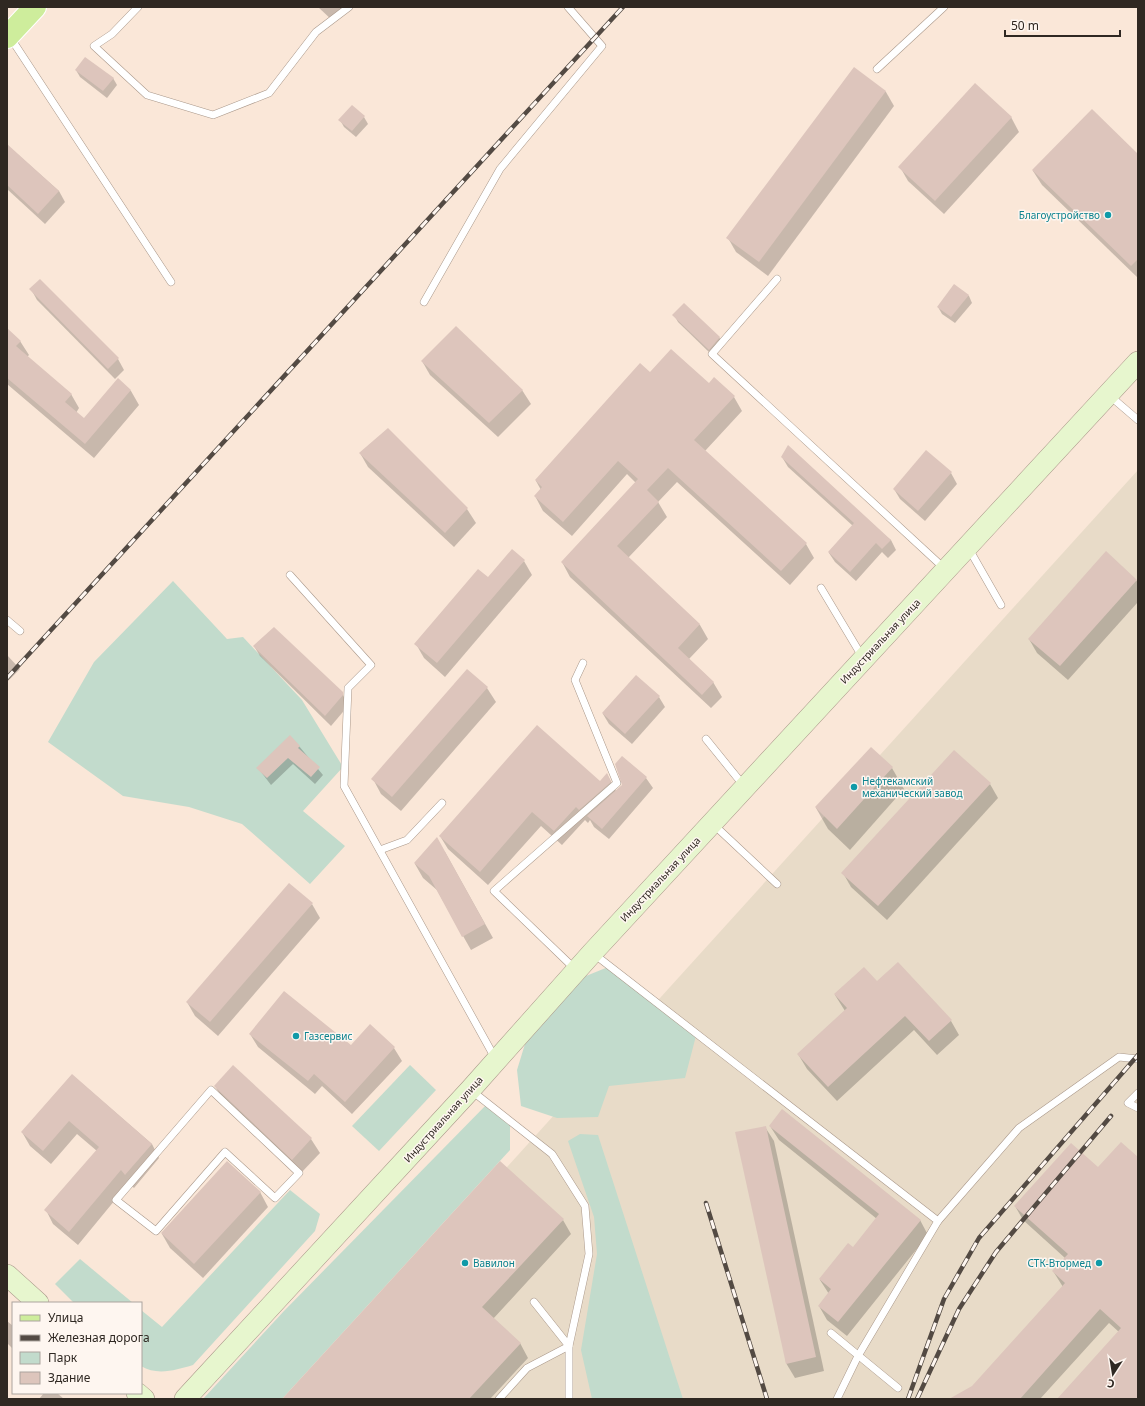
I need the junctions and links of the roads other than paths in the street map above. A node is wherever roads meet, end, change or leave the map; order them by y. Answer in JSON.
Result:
{"nodes":[{"id":1,"x":35,"y":7,"type":"edge"},
{"id":2,"x":138,"y":7,"type":"edge"},
{"id":3,"x":349,"y":7,"type":"edge"},
{"id":4,"x":568,"y":7,"type":"edge"},
{"id":5,"x":944,"y":7,"type":"edge"},
{"id":6,"x":8,"y":36,"type":"edge"},
{"id":7,"x":877,"y":69,"type":"dead end"},
{"id":8,"x":777,"y":279,"type":"dead end"},
{"id":9,"x":171,"y":282,"type":"dead end"},
{"id":10,"x":424,"y":302,"type":"dead end"},
{"id":11,"x":1138,"y":362,"type":"edge"},
{"id":12,"x":1108,"y":394,"type":"junction"},
{"id":13,"x":1138,"y":420,"type":"edge"},
{"id":14,"x":968,"y":547,"type":"junction"},
{"id":15,"x":946,"y":570,"type":"junction"},
{"id":16,"x":290,"y":575,"type":"dead end"},
{"id":17,"x":821,"y":588,"type":"dead end"},
{"id":18,"x":1000,"y":605,"type":"dead end"},
{"id":19,"x":7,"y":620,"type":"edge"},
{"id":20,"x":20,"y":631,"type":"dead end"},
{"id":21,"x":864,"y":659,"type":"junction"},
{"id":22,"x":583,"y":664,"type":"dead end"},
{"id":23,"x":706,"y":739,"type":"dead end"},
{"id":24,"x":745,"y":787,"type":"junction"},
{"id":25,"x":442,"y":803,"type":"dead end"},
{"id":26,"x":712,"y":823,"type":"junction"},
{"id":27,"x":380,"y":850,"type":"junction"},
{"id":28,"x":777,"y":884,"type":"dead end"},
{"id":29,"x":592,"y":953,"type":"junction"},
{"id":30,"x":576,"y":970,"type":"junction"},
{"id":31,"x":1138,"y":1059,"type":"edge"},
{"id":32,"x":496,"y":1060,"type":"junction"},
{"id":33,"x":470,"y":1090,"type":"junction"},
{"id":34,"x":1138,"y":1093,"type":"edge"},
{"id":35,"x":1138,"y":1108,"type":"edge"},
{"id":36,"x":938,"y":1221,"type":"junction"},
{"id":37,"x":156,"y":1231,"type":"joint"},
{"id":38,"x":7,"y":1275,"type":"edge"},
{"id":39,"x":37,"y":1302,"type":"edge"},
{"id":40,"x":534,"y":1302,"type":"dead end"},
{"id":41,"x":831,"y":1333,"type":"dead end"},
{"id":42,"x":569,"y":1346,"type":"junction"},
{"id":43,"x":858,"y":1356,"type":"junction"},
{"id":44,"x":898,"y":1388,"type":"dead end"},
{"id":45,"x":185,"y":1399,"type":"edge"},
{"id":46,"x":499,"y":1399,"type":"edge"},
{"id":47,"x":569,"y":1399,"type":"edge"},
{"id":48,"x":837,"y":1399,"type":"edge"}],
"edges":[{"from":1,"to":6,"type":"main road"},
{"from":2,"to":3,"type":"lane"},
{"from":4,"to":10,"type":"lane"},
{"from":5,"to":7,"type":"lane"},
{"from":6,"to":9,"type":"lane"},
{"from":8,"to":15,"type":"lane"},
{"from":11,"to":12,"type":"main road","name":"Индустриальная улица"},
{"from":12,"to":13,"type":"lane"},
{"from":12,"to":14,"type":"main road","name":"Индустриальная улица"},
{"from":14,"to":15,"type":"main road","name":"Индустриальная улица"},
{"from":14,"to":18,"type":"lane"},
{"from":15,"to":21,"type":"main road","name":"Индустриальная улица"},
{"from":16,"to":27,"type":"lane"},
{"from":17,"to":21,"type":"lane"},
{"from":19,"to":20,"type":"lane"},
{"from":21,"to":24,"type":"main road","name":"Индустриальная улица"},
{"from":22,"to":30,"type":"lane"},
{"from":23,"to":24,"type":"lane"},
{"from":24,"to":26,"type":"main road","name":"Индустриальная улица"},
{"from":25,"to":27,"type":"lane"},
{"from":26,"to":28,"type":"lane"},
{"from":26,"to":29,"type":"main road","name":"Индустриальная улица"},
{"from":27,"to":32,"type":"lane"},
{"from":29,"to":30,"type":"main road","name":"Индустриальная улица"},
{"from":29,"to":36,"type":"lane"},
{"from":30,"to":32,"type":"main road","name":"Индустриальная улица"},
{"from":31,"to":36,"type":"lane"},
{"from":32,"to":33,"type":"main road","name":"Индустриальная улица"},
{"from":33,"to":42,"type":"lane"},
{"from":33,"to":45,"type":"main road","name":"Индустриальная улица"},
{"from":34,"to":35,"type":"lane"},
{"from":36,"to":43,"type":"lane"},
{"from":37,"to":37,"type":"lane"},
{"from":38,"to":39,"type":"main road"},
{"from":40,"to":42,"type":"lane"},
{"from":41,"to":43,"type":"lane"},
{"from":42,"to":46,"type":"lane"},
{"from":42,"to":47,"type":"lane"},
{"from":43,"to":44,"type":"lane"},
{"from":43,"to":48,"type":"lane"}]}
